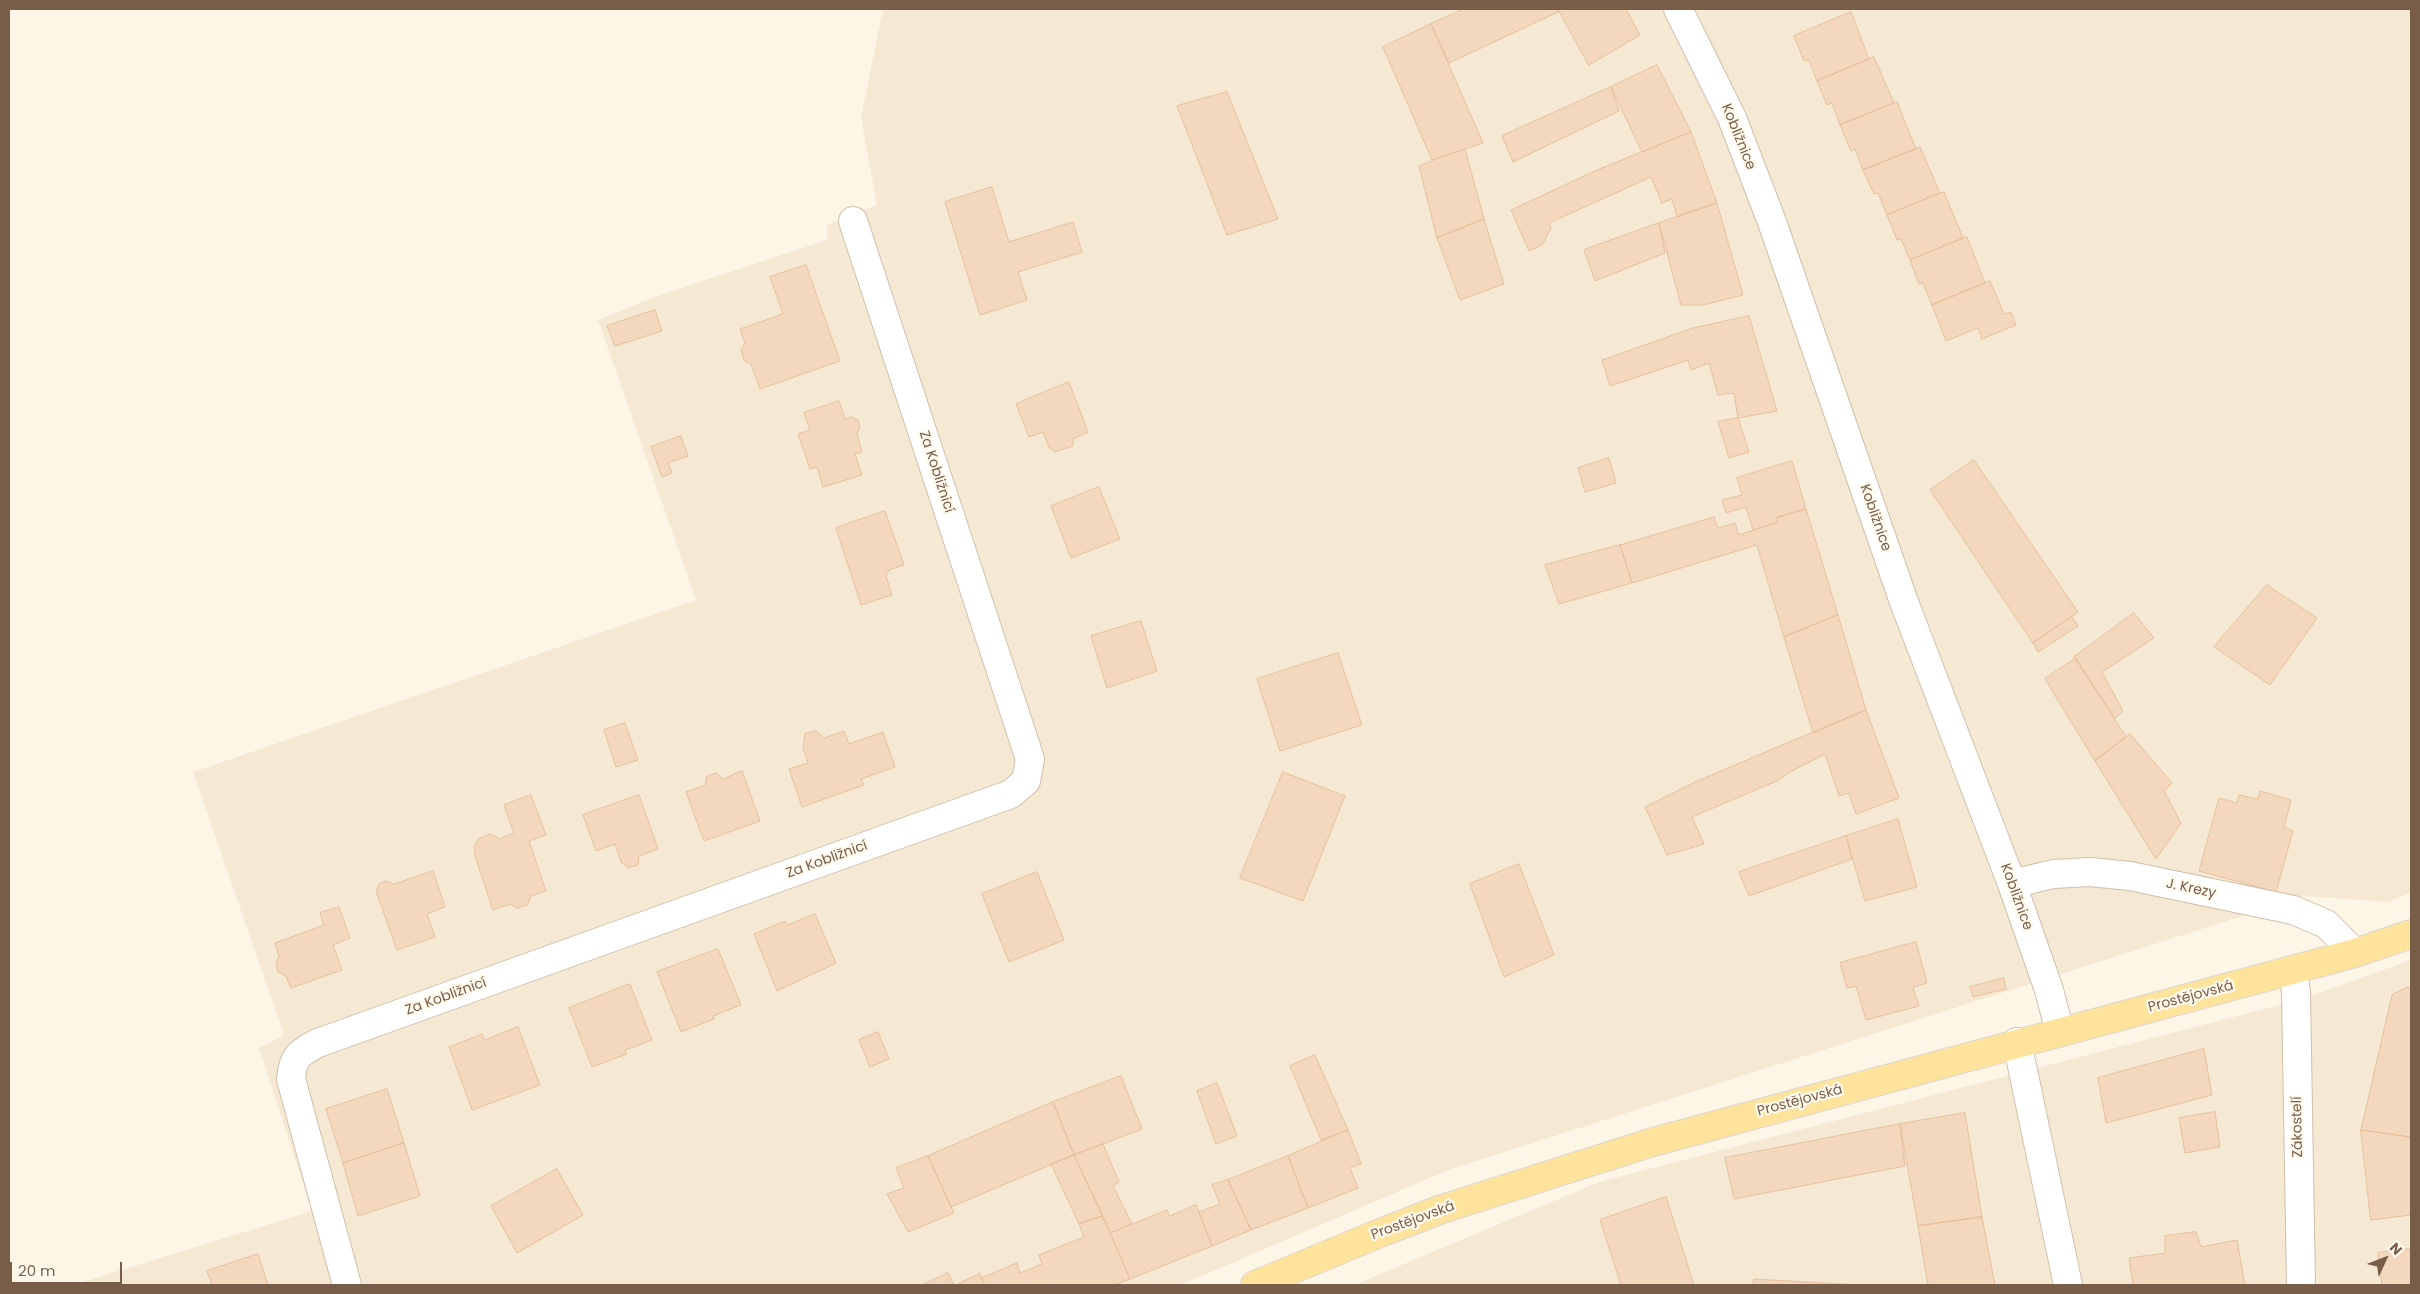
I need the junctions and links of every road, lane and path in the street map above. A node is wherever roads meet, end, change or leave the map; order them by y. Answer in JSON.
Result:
{"nodes":[{"id":1,"x":1678,"y":9,"type":"edge"},
{"id":2,"x":853,"y":220,"type":"dead end"},
{"id":3,"x":2012,"y":884,"type":"junction"},
{"id":4,"x":2411,"y":934,"type":"edge"},
{"id":5,"x":2355,"y":953,"type":"junction"},
{"id":6,"x":2293,"y":970,"type":"junction"},
{"id":7,"x":2060,"y":1032,"type":"junction"},
{"id":8,"x":2017,"y":1042,"type":"junction"},
{"id":9,"x":347,"y":1285,"type":"edge"},
{"id":10,"x":1255,"y":1285,"type":"edge"},
{"id":11,"x":2068,"y":1285,"type":"edge"},
{"id":12,"x":2301,"y":1285,"type":"edge"}],
"edges":[{"from":1,"to":3,"type":"street","name":"Kobližnice"},
{"from":2,"to":9,"type":"street","name":"Za Kobližnicí"},
{"from":3,"to":5,"type":"street","name":"J. Krezy"},
{"from":3,"to":7,"type":"street","name":"Kobližnice"},
{"from":4,"to":5,"type":"main road","name":"Prostějovská"},
{"from":5,"to":6,"type":"main road","name":"Prostějovská"},
{"from":6,"to":7,"type":"main road","name":"Prostějovská"},
{"from":6,"to":12,"type":"street","name":"Zákostelí"},
{"from":7,"to":8,"type":"main road","name":"Prostějovská"},
{"from":8,"to":10,"type":"main road","name":"Prostějovská"},
{"from":8,"to":11,"type":"street"}]}
